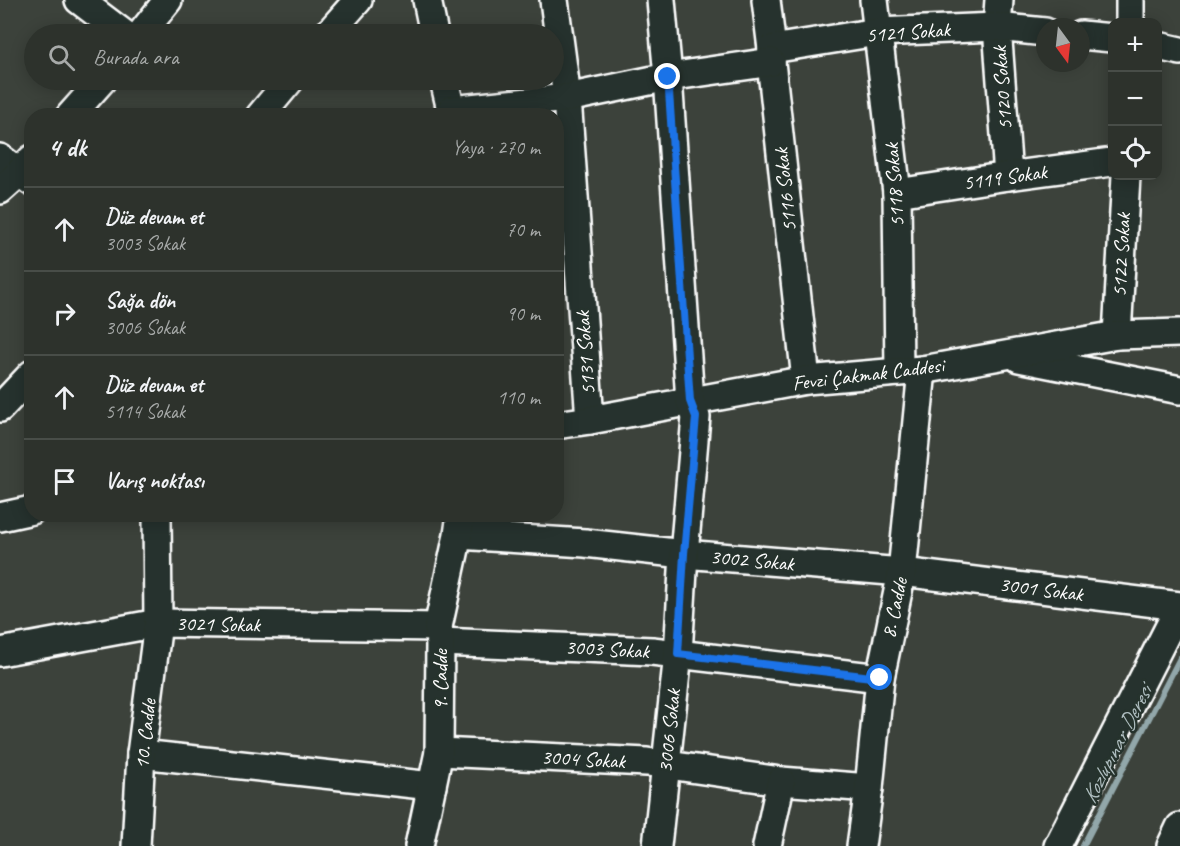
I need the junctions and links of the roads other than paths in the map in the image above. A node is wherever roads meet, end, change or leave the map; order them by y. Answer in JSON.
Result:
{"nodes":[{"id":1,"x":79,"y":0,"type":"edge"},
{"id":2,"x":168,"y":0,"type":"edge"},
{"id":3,"x":358,"y":0,"type":"edge"},
{"id":4,"x":427,"y":0,"type":"edge"},
{"id":5,"x":554,"y":0,"type":"edge"},
{"id":6,"x":661,"y":0,"type":"edge"},
{"id":7,"x":766,"y":0,"type":"edge"},
{"id":8,"x":874,"y":0,"type":"edge"},
{"id":9,"x":999,"y":0,"type":"edge"},
{"id":10,"x":1130,"y":0,"type":"edge"},
{"id":11,"x":1130,"y":18,"type":"edge"},
{"id":12,"x":111,"y":24,"type":"edge"},
{"id":13,"x":149,"y":24,"type":"edge"},
{"id":14,"x":337,"y":24,"type":"edge"},
{"id":15,"x":432,"y":24,"type":"edge"},
{"id":16,"x":557,"y":24,"type":"edge"},
{"id":17,"x":997,"y":27,"type":"junction"},
{"id":18,"x":1036,"y":31,"type":"edge"},
{"id":19,"x":878,"y":32,"type":"junction"},
{"id":20,"x":1090,"y":36,"type":"edge"},
{"id":21,"x":1108,"y":38,"type":"edge"},
{"id":22,"x":1162,"y":47,"type":"edge"},
{"id":23,"x":1180,"y":51,"type":"edge"},
{"id":24,"x":771,"y":55,"type":"junction"},
{"id":25,"x":564,"y":75,"type":"edge"},
{"id":26,"x":668,"y":77,"type":"junction"},
{"id":27,"x":93,"y":90,"type":"edge"},
{"id":28,"x":282,"y":90,"type":"edge"},
{"id":29,"x":446,"y":90,"type":"edge"},
{"id":30,"x":567,"y":98,"type":"junction"},
{"id":31,"x":77,"y":108,"type":"edge"},
{"id":32,"x":267,"y":108,"type":"edge"},
{"id":33,"x":448,"y":108,"type":"edge"},
{"id":34,"x":488,"y":108,"type":"edge"},
{"id":35,"x":1108,"y":163,"type":"edge"},
{"id":36,"x":1008,"y":176,"type":"junction"},
{"id":37,"x":1126,"y":180,"type":"edge"},
{"id":38,"x":897,"y":193,"type":"junction"},
{"id":39,"x":1180,"y":333,"type":"edge"},
{"id":40,"x":1117,"y":335,"type":"junction"},
{"id":41,"x":1003,"y":355,"type":"junction"},
{"id":42,"x":911,"y":371,"type":"junction"},
{"id":43,"x":806,"y":380,"type":"junction"},
{"id":44,"x":24,"y":382,"type":"edge"},
{"id":45,"x":1180,"y":390,"type":"edge"},
{"id":46,"x":690,"y":401,"type":"junction"},
{"id":47,"x":0,"y":408,"type":"edge"},
{"id":48,"x":590,"y":420,"type":"junction"},
{"id":49,"x":564,"y":424,"type":"edge"},
{"id":50,"x":24,"y":512,"type":"edge"},
{"id":51,"x":0,"y":517,"type":"edge"},
{"id":52,"x":157,"y":522,"type":"edge"},
{"id":53,"x":460,"y":525,"type":"edge"},
{"id":54,"x":684,"y":554,"type":"junction"},
{"id":55,"x":902,"y":572,"type":"junction"},
{"id":56,"x":1180,"y":606,"type":"edge"},
{"id":57,"x":158,"y":623,"type":"junction"},
{"id":58,"x":439,"y":634,"type":"junction"},
{"id":59,"x":0,"y":652,"type":"edge"},
{"id":60,"x":678,"y":654,"type":"junction"},
{"id":61,"x":880,"y":678,"type":"junction"},
{"id":62,"x":439,"y":752,"type":"junction"},
{"id":63,"x":141,"y":754,"type":"junction"},
{"id":64,"x":666,"y":765,"type":"junction"},
{"id":65,"x":782,"y":781,"type":"junction"},
{"id":66,"x":432,"y":786,"type":"junction"},
{"id":67,"x":869,"y":788,"type":"junction"},
{"id":68,"x":1180,"y":827,"type":"edge"},
{"id":69,"x":136,"y":846,"type":"edge"},
{"id":70,"x":419,"y":846,"type":"edge"},
{"id":71,"x":657,"y":846,"type":"edge"},
{"id":72,"x":766,"y":846,"type":"edge"},
{"id":73,"x":861,"y":846,"type":"edge"},
{"id":74,"x":1058,"y":846,"type":"edge"},
{"id":75,"x":1172,"y":846,"type":"edge"}],
"edges":[{"from":1,"to":12,"type":"street"},
{"from":2,"to":13,"type":"street"},
{"from":3,"to":14,"type":"street"},
{"from":4,"to":15,"type":"street"},
{"from":5,"to":16,"type":"street","name":"5131 Sokak"},
{"from":6,"to":26,"type":"street","name":"3006 Sokak"},
{"from":7,"to":24,"type":"street","name":"5116 Sokak"},
{"from":8,"to":19,"type":"street","name":"5118 Sokak"},
{"from":9,"to":17,"type":"street","name":"5120 Sokak"},
{"from":10,"to":11,"type":"street"},
{"from":17,"to":18,"type":"street","name":"5121 Sokak"},
{"from":17,"to":19,"type":"street","name":"5121 Sokak"},
{"from":17,"to":36,"type":"street","name":"5120 Sokak"},
{"from":19,"to":24,"type":"street","name":"5121 Sokak"},
{"from":19,"to":38,"type":"street","name":"5118 Sokak"},
{"from":20,"to":21,"type":"street"},
{"from":22,"to":23,"type":"street"},
{"from":24,"to":26,"type":"street","name":"5121 Sokak"},
{"from":24,"to":43,"type":"street","name":"5116 Sokak"},
{"from":25,"to":30,"type":"street","name":"5131 Sokak"},
{"from":26,"to":30,"type":"street","name":"5121 Sokak"},
{"from":26,"to":46,"type":"street","name":"3006 Sokak"},
{"from":27,"to":31,"type":"street"},
{"from":28,"to":32,"type":"street"},
{"from":29,"to":33,"type":"street"},
{"from":30,"to":34,"type":"street","name":"5121 Sokak"},
{"from":30,"to":48,"type":"street","name":"5131 Sokak"},
{"from":35,"to":36,"type":"street","name":"5119 Sokak"},
{"from":36,"to":38,"type":"street","name":"5119 Sokak"},
{"from":37,"to":40,"type":"street","name":"5122 Sokak"},
{"from":38,"to":42,"type":"street","name":"5118 Sokak"},
{"from":39,"to":40,"type":"street","name":"Fevzi Çakmak Caddesi"},
{"from":40,"to":41,"type":"street","name":"Fevzi Çakmak Caddesi"},
{"from":41,"to":42,"type":"street","name":"Fevzi Çakmak Caddesi"},
{"from":41,"to":45,"type":"street"},
{"from":42,"to":43,"type":"street","name":"Fevzi Çakmak Caddesi"},
{"from":42,"to":55,"type":"street","name":"8. Cadde"},
{"from":43,"to":46,"type":"street","name":"Fevzi Çakmak Caddesi"},
{"from":44,"to":47,"type":"street"},
{"from":46,"to":48,"type":"street","name":"Fevzi Çakmak Caddesi"},
{"from":46,"to":54,"type":"street","name":"3006 Sokak"},
{"from":48,"to":49,"type":"street","name":"Fevzi Çakmak Caddesi"},
{"from":50,"to":51,"type":"street"},
{"from":52,"to":57,"type":"street","name":"10. Cadde"},
{"from":53,"to":54,"type":"street","name":"3002 Sokak"},
{"from":53,"to":58,"type":"street","name":"9. Cadde"},
{"from":54,"to":55,"type":"street","name":"3002 Sokak"},
{"from":54,"to":60,"type":"street","name":"3006 Sokak"},
{"from":55,"to":56,"type":"street","name":"3001 Sokak"},
{"from":55,"to":61,"type":"street","name":"8. Cadde"},
{"from":56,"to":74,"type":"street"},
{"from":57,"to":58,"type":"street","name":"3021 Sokak"},
{"from":57,"to":59,"type":"street","name":"3021 Sokak"},
{"from":57,"to":63,"type":"street","name":"10. Cadde"},
{"from":58,"to":60,"type":"street","name":"3003 Sokak"},
{"from":58,"to":62,"type":"street","name":"9. Cadde"},
{"from":60,"to":61,"type":"street","name":"3003 Sokak"},
{"from":60,"to":64,"type":"street","name":"3006 Sokak"},
{"from":61,"to":67,"type":"street","name":"8. Cadde"},
{"from":62,"to":64,"type":"street","name":"3004 Sokak"},
{"from":62,"to":66,"type":"street","name":"9. Cadde"},
{"from":63,"to":66,"type":"street"},
{"from":63,"to":69,"type":"street","name":"10. Cadde"},
{"from":64,"to":65,"type":"street","name":"3004 Sokak"},
{"from":64,"to":71,"type":"street","name":"3006 Sokak"},
{"from":65,"to":67,"type":"street","name":"3004 Sokak"},
{"from":65,"to":72,"type":"street"},
{"from":66,"to":70,"type":"street","name":"9. Cadde"},
{"from":67,"to":73,"type":"street","name":"8. Cadde"},
{"from":68,"to":75,"type":"street"}]}
